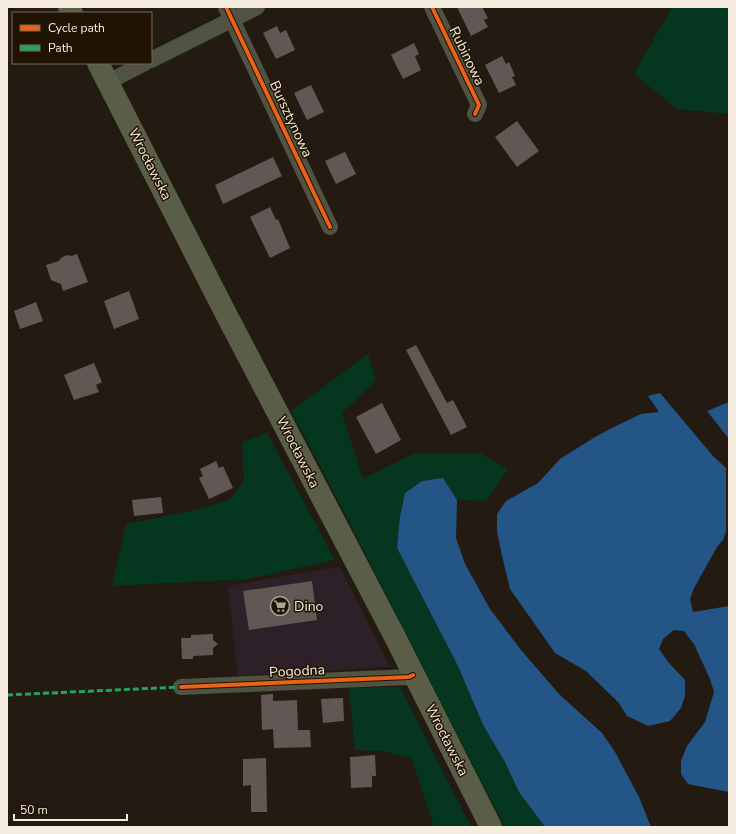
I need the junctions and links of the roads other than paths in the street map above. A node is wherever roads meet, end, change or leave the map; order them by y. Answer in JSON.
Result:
{"nodes":[{"id":1,"x":256,"y":7,"type":"edge"},
{"id":2,"x":432,"y":7,"type":"edge"},
{"id":3,"x":229,"y":13,"type":"edge"},
{"id":4,"x":152,"y":59,"type":"edge"},
{"id":5,"x":141,"y":64,"type":"edge"},
{"id":6,"x":104,"y":74,"type":"edge"},
{"id":7,"x":476,"y":114,"type":"dead end"},
{"id":8,"x":330,"y":227,"type":"dead end"},
{"id":9,"x":413,"y":675,"type":"junction"},
{"id":10,"x":181,"y":687,"type":"dead end"},
{"id":11,"x":491,"y":827,"type":"edge"}],
"edges":[{"from":1,"to":3,"type":"street"},
{"from":2,"to":7,"type":"street","name":"Rubinowa"},
{"from":3,"to":4,"type":"street"},
{"from":3,"to":8,"type":"street","name":"Bursztynowa"},
{"from":5,"to":6,"type":"street"},
{"from":6,"to":9,"type":"main road","name":"Wrocławska"},
{"from":9,"to":10,"type":"street","name":"Pogodna"},
{"from":9,"to":11,"type":"main road","name":"Wrocławska"}]}
